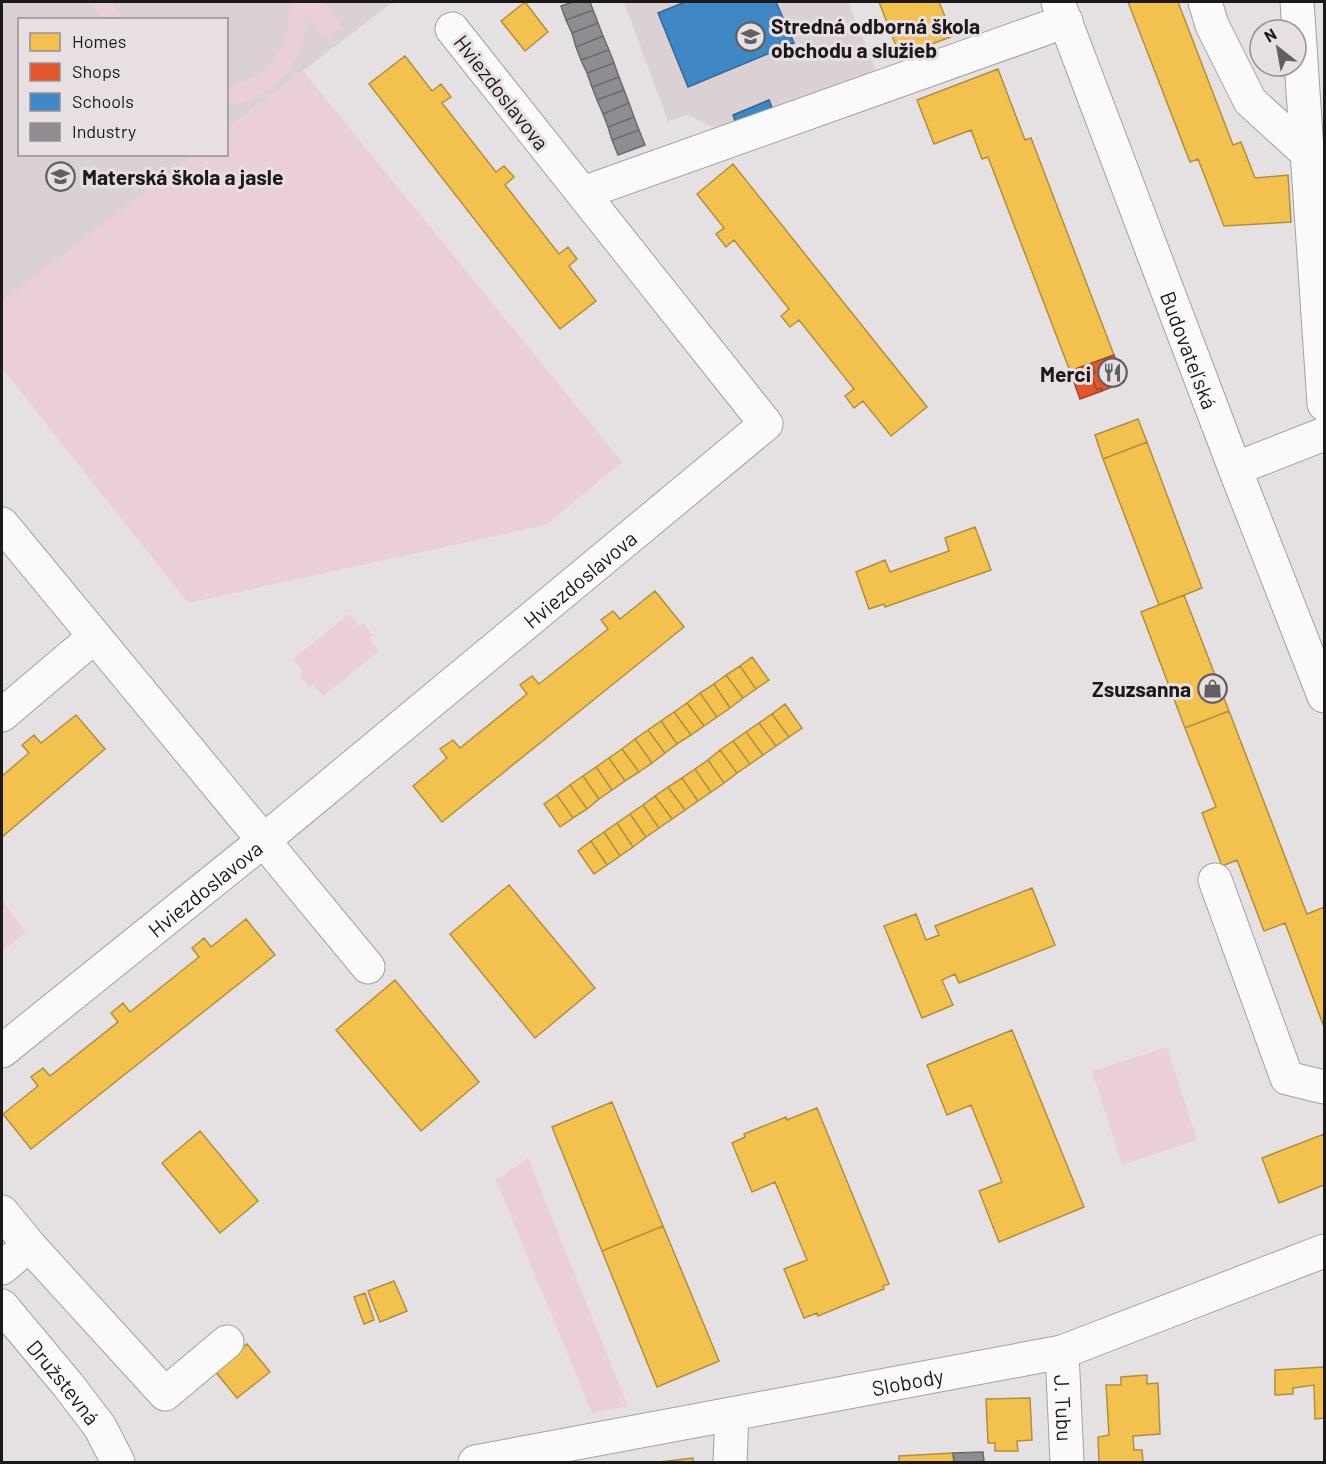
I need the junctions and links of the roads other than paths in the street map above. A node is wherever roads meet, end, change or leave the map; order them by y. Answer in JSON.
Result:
{"nodes":[{"id":1,"x":1205,"y":2,"type":"edge"},
{"id":2,"x":1297,"y":2,"type":"edge"},
{"id":3,"x":1062,"y":11,"type":"edge"},
{"id":4,"x":452,"y":29,"type":"dead end"},
{"id":5,"x":1308,"y":153,"type":"junction"},
{"id":6,"x":583,"y":194,"type":"junction"},
{"id":7,"x":1324,"y":405,"type":"edge"},
{"id":8,"x":1324,"y":434,"type":"edge"},
{"id":9,"x":1235,"y":469,"type":"junction"},
{"id":10,"x":2,"y":524,"type":"edge"},
{"id":11,"x":94,"y":637,"type":"junction"},
{"id":12,"x":1317,"y":655,"type":"edge"},
{"id":13,"x":1324,"y":696,"type":"edge"},
{"id":14,"x":2,"y":715,"type":"edge"},
{"id":15,"x":263,"y":841,"type":"junction"},
{"id":16,"x":1215,"y":880,"type":"dead end"},
{"id":17,"x":368,"y":967,"type":"dead end"},
{"id":18,"x":2,"y":1051,"type":"edge"},
{"id":19,"x":1324,"y":1087,"type":"edge"},
{"id":20,"x":2,"y":1212,"type":"edge"},
{"id":21,"x":29,"y":1245,"type":"junction"},
{"id":22,"x":1324,"y":1251,"type":"edge"},
{"id":23,"x":2,"y":1268,"type":"edge"},
{"id":24,"x":2,"y":1306,"type":"edge"},
{"id":25,"x":227,"y":1342,"type":"dead end"},
{"id":26,"x":1062,"y":1353,"type":"junction"},
{"id":27,"x":732,"y":1414,"type":"junction"},
{"id":28,"x":118,"y":1462,"type":"edge"},
{"id":29,"x":475,"y":1462,"type":"edge"},
{"id":30,"x":730,"y":1462,"type":"edge"},
{"id":31,"x":1067,"y":1462,"type":"edge"}],
"edges":[{"from":1,"to":5,"type":"street"},
{"from":2,"to":5,"type":"street"},
{"from":3,"to":6,"type":"street"},
{"from":3,"to":9,"type":"street","name":"Budovateľská"},
{"from":4,"to":6,"type":"street","name":"Hviezdoslavova"},
{"from":5,"to":7,"type":"street"},
{"from":6,"to":15,"type":"street","name":"Hviezdoslavova"},
{"from":8,"to":9,"type":"street"},
{"from":9,"to":12,"type":"street","name":"Budovateľská"},
{"from":10,"to":11,"type":"street"},
{"from":11,"to":14,"type":"street"},
{"from":11,"to":15,"type":"street"},
{"from":12,"to":13,"type":"street","name":"Budovateľská"},
{"from":15,"to":17,"type":"street"},
{"from":15,"to":18,"type":"street","name":"Hviezdoslavova"},
{"from":16,"to":19,"type":"street"},
{"from":20,"to":21,"type":"street"},
{"from":21,"to":23,"type":"street"},
{"from":21,"to":25,"type":"street"},
{"from":22,"to":26,"type":"street","name":"Slobody"},
{"from":24,"to":28,"type":"street","name":"Družstevná"},
{"from":26,"to":27,"type":"street","name":"Slobody"},
{"from":26,"to":31,"type":"street","name":"J. Tubu"},
{"from":27,"to":29,"type":"street","name":"Slobody"},
{"from":27,"to":30,"type":"street"}]}
